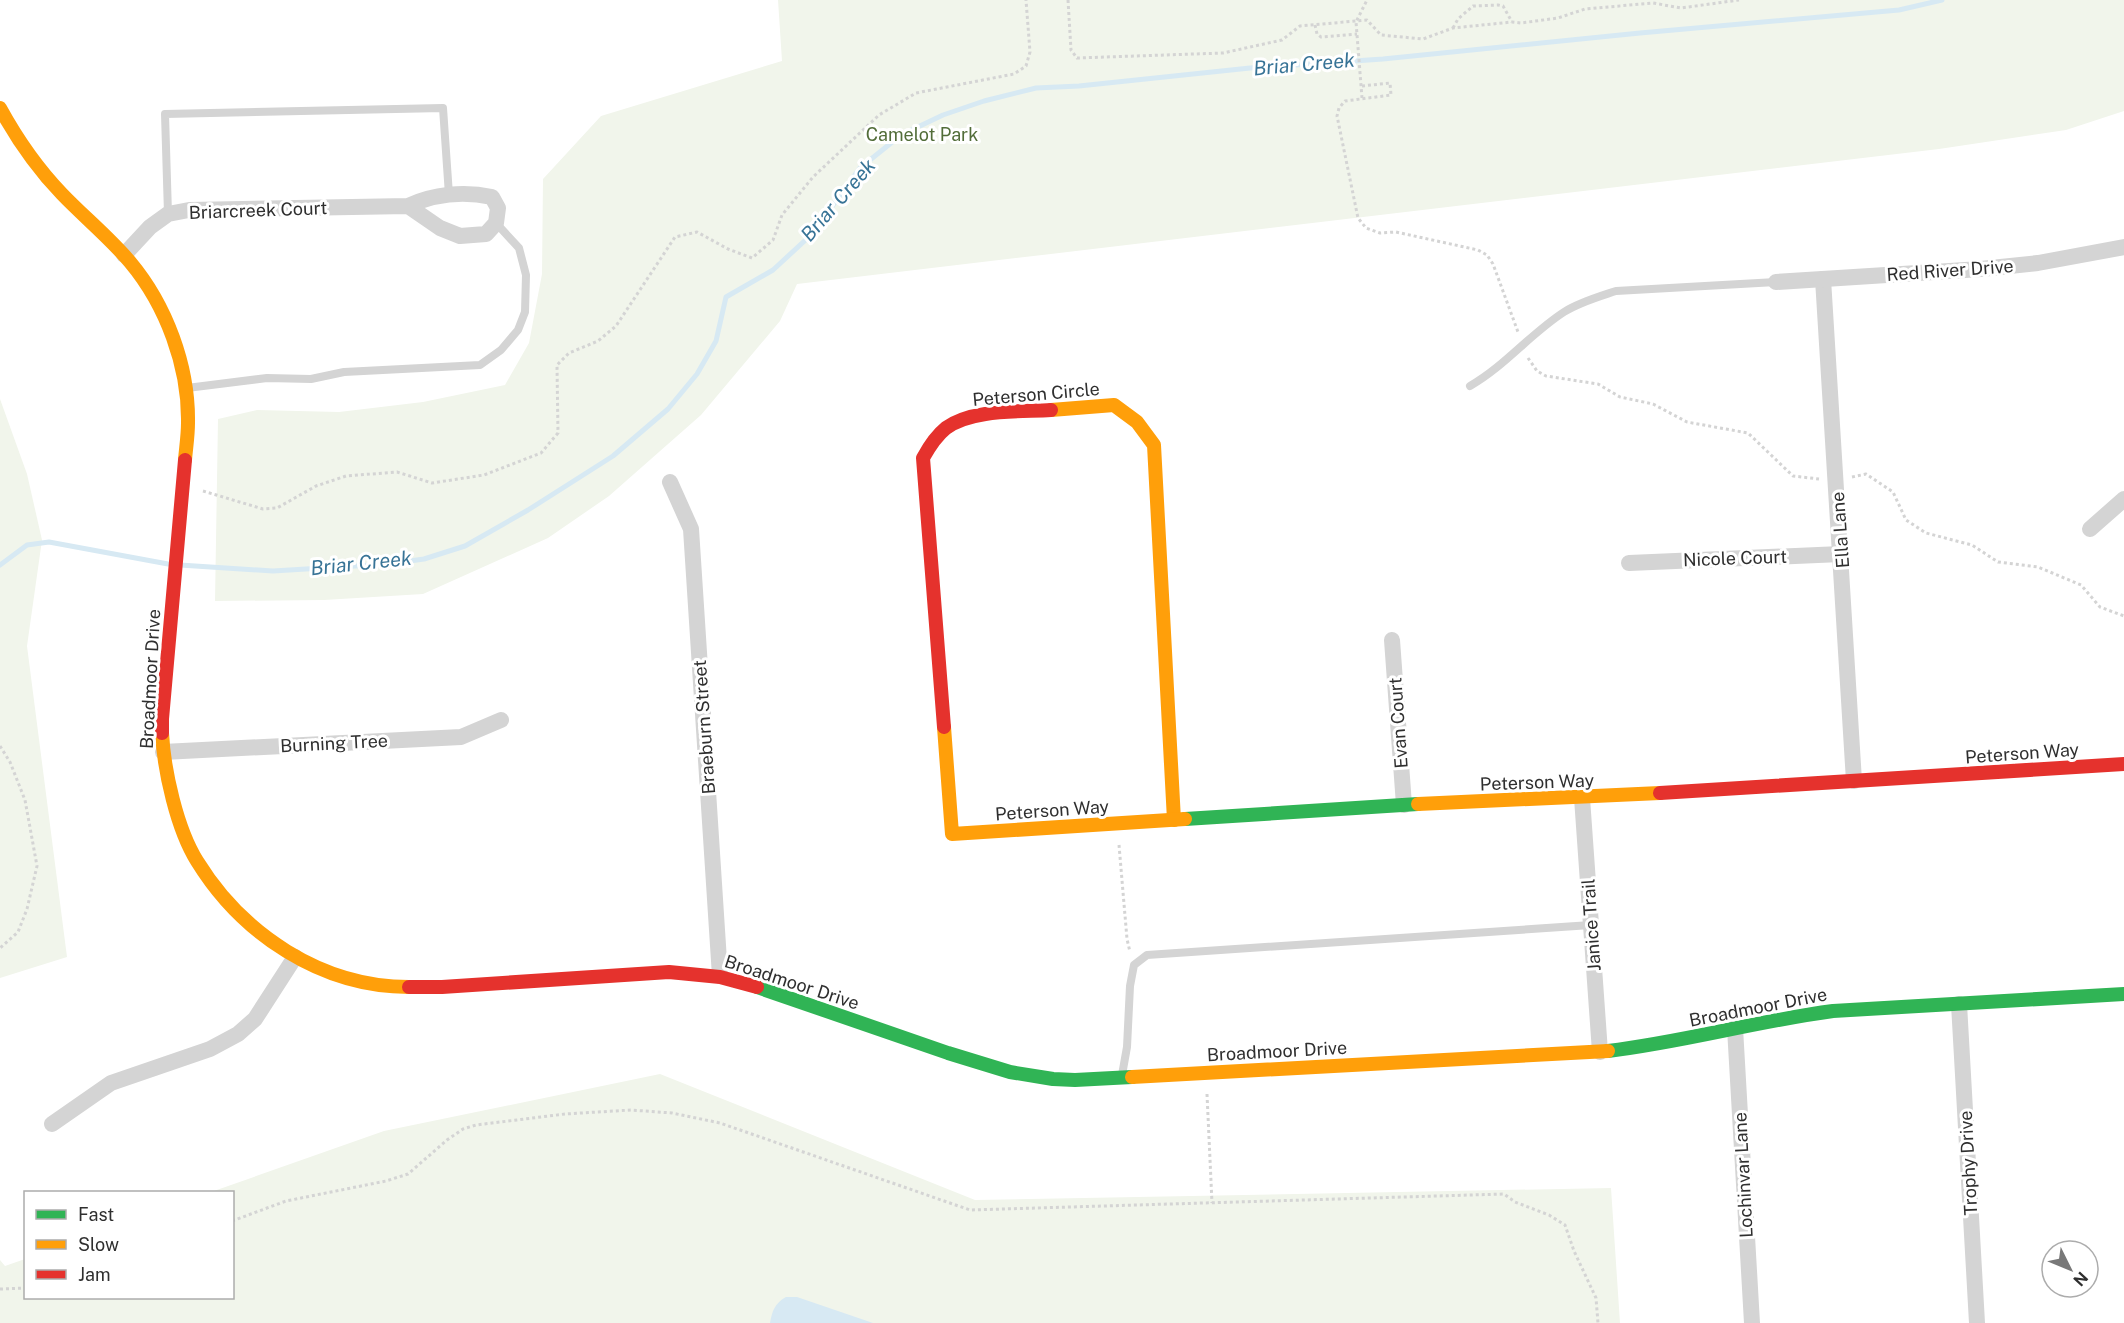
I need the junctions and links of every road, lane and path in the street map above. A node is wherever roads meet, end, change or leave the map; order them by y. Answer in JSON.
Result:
{"nodes":[{"id":1,"x":1026,"y":0,"type":"edge"},
{"id":2,"x":1068,"y":0,"type":"edge"},
{"id":3,"x":1367,"y":0,"type":"edge"},
{"id":4,"x":1739,"y":0,"type":"edge"},
{"id":5,"x":1356,"y":22,"type":"junction"},
{"id":6,"x":1512,"y":22,"type":"junction"},
{"id":7,"x":1315,"y":25,"type":"junction"},
{"id":8,"x":1453,"y":28,"type":"junction"},
{"id":9,"x":1357,"y":34,"type":"junction"},
{"id":10,"x":1362,"y":86,"type":"junction"},
{"id":11,"x":1362,"y":98,"type":"junction"},
{"id":12,"x":0,"y":108,"type":"edge"},
{"id":13,"x":449,"y":196,"type":"junction"},
{"id":14,"x":408,"y":206,"type":"junction"},
{"id":15,"x":168,"y":213,"type":"junction"},
{"id":16,"x":496,"y":223,"type":"junction"},
{"id":17,"x":2124,"y":247,"type":"edge"},
{"id":18,"x":124,"y":255,"type":"junction"},
{"id":19,"x":1823,"y":279,"type":"junction"},
{"id":20,"x":1776,"y":282,"type":"joint"},
{"id":21,"x":1522,"y":345,"type":"junction"},
{"id":22,"x":1470,"y":386,"type":"dead end"},
{"id":23,"x":186,"y":388,"type":"junction"},
{"id":24,"x":1837,"y":481,"type":"junction"},
{"id":25,"x":670,"y":482,"type":"dead end"},
{"id":26,"x":182,"y":489,"type":"junction"},
{"id":27,"x":2124,"y":499,"type":"edge"},
{"id":28,"x":2090,"y":529,"type":"dead end"},
{"id":29,"x":1841,"y":554,"type":"junction"},
{"id":30,"x":1629,"y":563,"type":"dead end"},
{"id":31,"x":2124,"y":616,"type":"edge"},
{"id":32,"x":1392,"y":640,"type":"dead end"},
{"id":33,"x":501,"y":720,"type":"dead end"},
{"id":34,"x":0,"y":746,"type":"edge"},
{"id":35,"x":163,"y":752,"type":"junction"},
{"id":36,"x":2124,"y":764,"type":"edge"},
{"id":37,"x":1854,"y":781,"type":"junction"},
{"id":38,"x":1582,"y":798,"type":"junction"},
{"id":39,"x":1404,"y":805,"type":"junction"},
{"id":40,"x":1174,"y":820,"type":"junction"},
{"id":41,"x":1117,"y":824,"type":"junction"},
{"id":42,"x":952,"y":834,"type":"joint"},
{"id":43,"x":1591,"y":925,"type":"junction"},
{"id":44,"x":0,"y":948,"type":"edge"},
{"id":45,"x":295,"y":957,"type":"junction"},
{"id":46,"x":1134,"y":965,"type":"junction"},
{"id":47,"x":720,"y":976,"type":"junction"},
{"id":48,"x":2124,"y":994,"type":"edge"},
{"id":49,"x":1959,"y":1004,"type":"junction"},
{"id":50,"x":1735,"y":1028,"type":"junction"},
{"id":51,"x":1600,"y":1052,"type":"junction"},
{"id":52,"x":1207,"y":1073,"type":"junction"},
{"id":53,"x":1121,"y":1078,"type":"junction"},
{"id":54,"x":52,"y":1124,"type":"dead end"},
{"id":55,"x":1212,"y":1203,"type":"junction"},
{"id":56,"x":234,"y":1220,"type":"edge"},
{"id":57,"x":24,"y":1287,"type":"edge"},
{"id":58,"x":0,"y":1289,"type":"edge"},
{"id":59,"x":1598,"y":1323,"type":"edge"},
{"id":60,"x":1752,"y":1323,"type":"edge"},
{"id":61,"x":1977,"y":1323,"type":"edge"}],
"edges":[{"from":1,"to":26,"type":"path"},
{"from":2,"to":7,"type":"path"},
{"from":3,"to":5,"type":"path"},
{"from":4,"to":6,"type":"path"},
{"from":5,"to":7,"type":"path"},
{"from":5,"to":8,"type":"path"},
{"from":5,"to":9,"type":"path"},
{"from":6,"to":8,"type":"path"},
{"from":6,"to":8,"type":"path"},
{"from":7,"to":9,"type":"path"},
{"from":9,"to":10,"type":"path"},
{"from":10,"to":11,"type":"path"},
{"from":10,"to":11,"type":"path"},
{"from":11,"to":21,"type":"path"},
{"from":12,"to":18,"type":"street","name":"Broadmoor Drive"},
{"from":13,"to":14,"type":"street","name":"Briarcreek Court"},
{"from":13,"to":15,"type":"lane"},
{"from":13,"to":16,"type":"street","name":"Briarcreek Court"},
{"from":14,"to":15,"type":"street","name":"Briarcreek Court"},
{"from":14,"to":16,"type":"street"},
{"from":15,"to":18,"type":"street","name":"Briarcreek Court"},
{"from":16,"to":23,"type":"lane"},
{"from":17,"to":19,"type":"street","name":"Red River Drive"},
{"from":18,"to":23,"type":"street","name":"Broadmoor Drive"},
{"from":19,"to":20,"type":"street","name":"Red River Drive"},
{"from":19,"to":24,"type":"street","name":"Ella Lane"},
{"from":20,"to":21,"type":"lane"},
{"from":21,"to":22,"type":"lane"},
{"from":21,"to":24,"type":"path"},
{"from":23,"to":26,"type":"street","name":"Broadmoor Drive"},
{"from":24,"to":29,"type":"street","name":"Ella Lane"},
{"from":24,"to":31,"type":"path"},
{"from":25,"to":47,"type":"street","name":"Braeburn Street"},
{"from":26,"to":35,"type":"street","name":"Broadmoor Drive"},
{"from":27,"to":28,"type":"street"},
{"from":29,"to":30,"type":"street","name":"Nicole Court"},
{"from":29,"to":37,"type":"street","name":"Ella Lane"},
{"from":32,"to":39,"type":"street","name":"Evan Court"},
{"from":33,"to":35,"type":"street","name":"Burning Tree"},
{"from":34,"to":44,"type":"path"},
{"from":35,"to":45,"type":"street","name":"Broadmoor Drive"},
{"from":36,"to":37,"type":"street","name":"Peterson Way"},
{"from":37,"to":38,"type":"street","name":"Peterson Way"},
{"from":38,"to":39,"type":"street","name":"Peterson Way"},
{"from":38,"to":43,"type":"street","name":"Janice Trail"},
{"from":39,"to":40,"type":"street","name":"Peterson Way"},
{"from":40,"to":41,"type":"street","name":"Peterson Way"},
{"from":40,"to":42,"type":"street","name":"Peterson Circle"},
{"from":41,"to":42,"type":"street","name":"Peterson Way"},
{"from":41,"to":46,"type":"path"},
{"from":43,"to":46,"type":"lane"},
{"from":43,"to":51,"type":"street","name":"Janice Trail"},
{"from":45,"to":47,"type":"street","name":"Broadmoor Drive"},
{"from":45,"to":54,"type":"street"},
{"from":46,"to":53,"type":"lane"},
{"from":47,"to":53,"type":"street","name":"Broadmoor Drive"},
{"from":48,"to":49,"type":"street","name":"Broadmoor Drive"},
{"from":49,"to":50,"type":"street","name":"Broadmoor Drive"},
{"from":49,"to":61,"type":"street","name":"Trophy Drive"},
{"from":50,"to":51,"type":"street","name":"Broadmoor Drive"},
{"from":50,"to":60,"type":"street","name":"Lochinvar Lane"},
{"from":51,"to":52,"type":"street","name":"Broadmoor Drive"},
{"from":52,"to":53,"type":"street","name":"Broadmoor Drive"},
{"from":52,"to":55,"type":"path"},
{"from":55,"to":56,"type":"path"},
{"from":55,"to":59,"type":"path"},
{"from":57,"to":58,"type":"path"}]}
